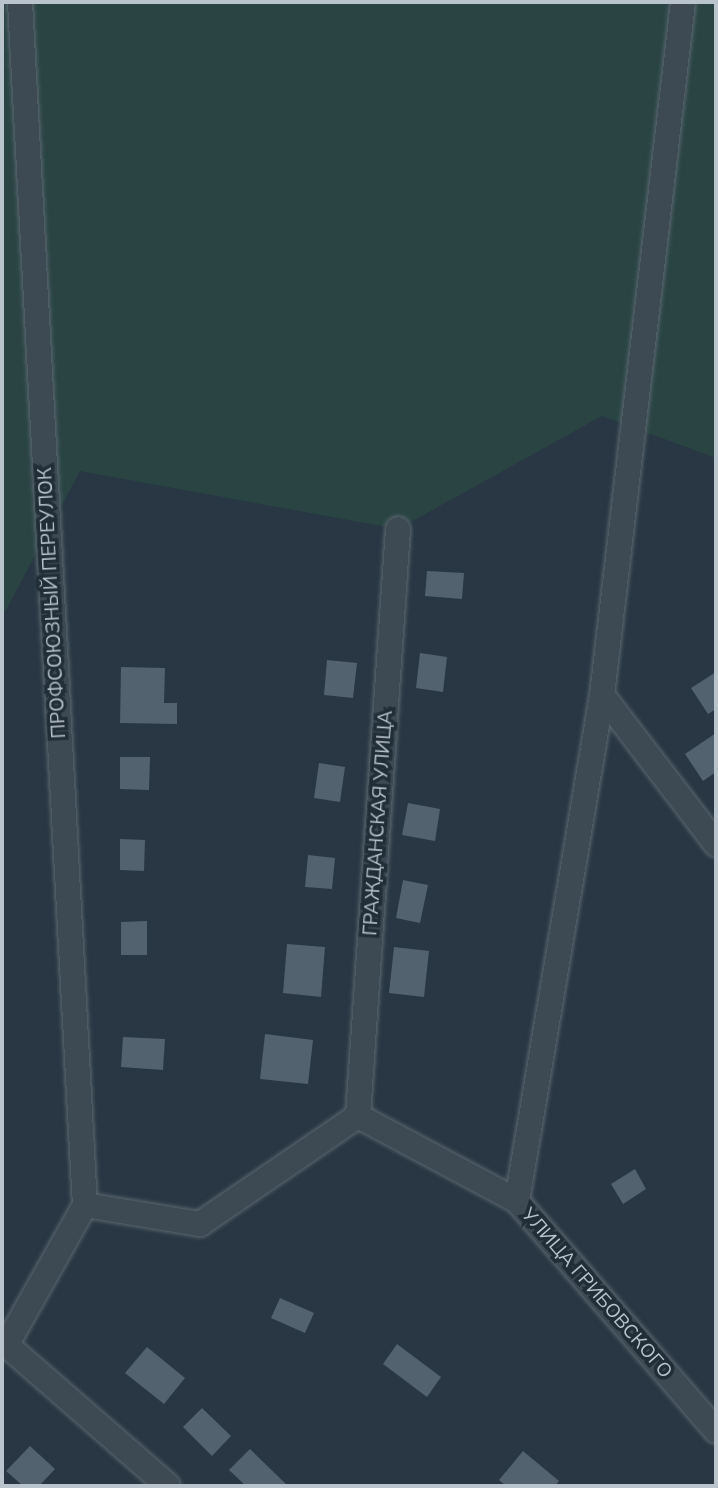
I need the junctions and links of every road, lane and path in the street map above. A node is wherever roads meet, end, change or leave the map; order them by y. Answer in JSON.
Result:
{"nodes":[{"id":1,"x":20,"y":2,"type":"edge"},
{"id":2,"x":683,"y":2,"type":"edge"},
{"id":3,"x":398,"y":529,"type":"dead end"},
{"id":4,"x":602,"y":695,"type":"junction"},
{"id":5,"x":716,"y":844,"type":"edge"},
{"id":6,"x":358,"y":1116,"type":"junction"},
{"id":7,"x":517,"y":1201,"type":"junction"},
{"id":8,"x":85,"y":1205,"type":"junction"},
{"id":9,"x":5,"y":1342,"type":"edge"},
{"id":10,"x":716,"y":1431,"type":"edge"},
{"id":11,"x":167,"y":1486,"type":"edge"}],
"edges":[{"from":1,"to":8,"type":"street","name":"ПРОФСОЮЗНЫЙ ПЕРЕУЛОК"},
{"from":2,"to":4,"type":"street"},
{"from":3,"to":6,"type":"street","name":"ГРАЖДАНСКАЯ УЛИЦА"},
{"from":4,"to":5,"type":"street"},
{"from":4,"to":7,"type":"street"},
{"from":6,"to":7,"type":"street","name":"УЛИЦА ГРИБОВСКОГО"},
{"from":6,"to":8,"type":"street"},
{"from":7,"to":10,"type":"street","name":"УЛИЦА ГРИБОВСКОГО"},
{"from":8,"to":9,"type":"street"},
{"from":9,"to":11,"type":"street"}]}
